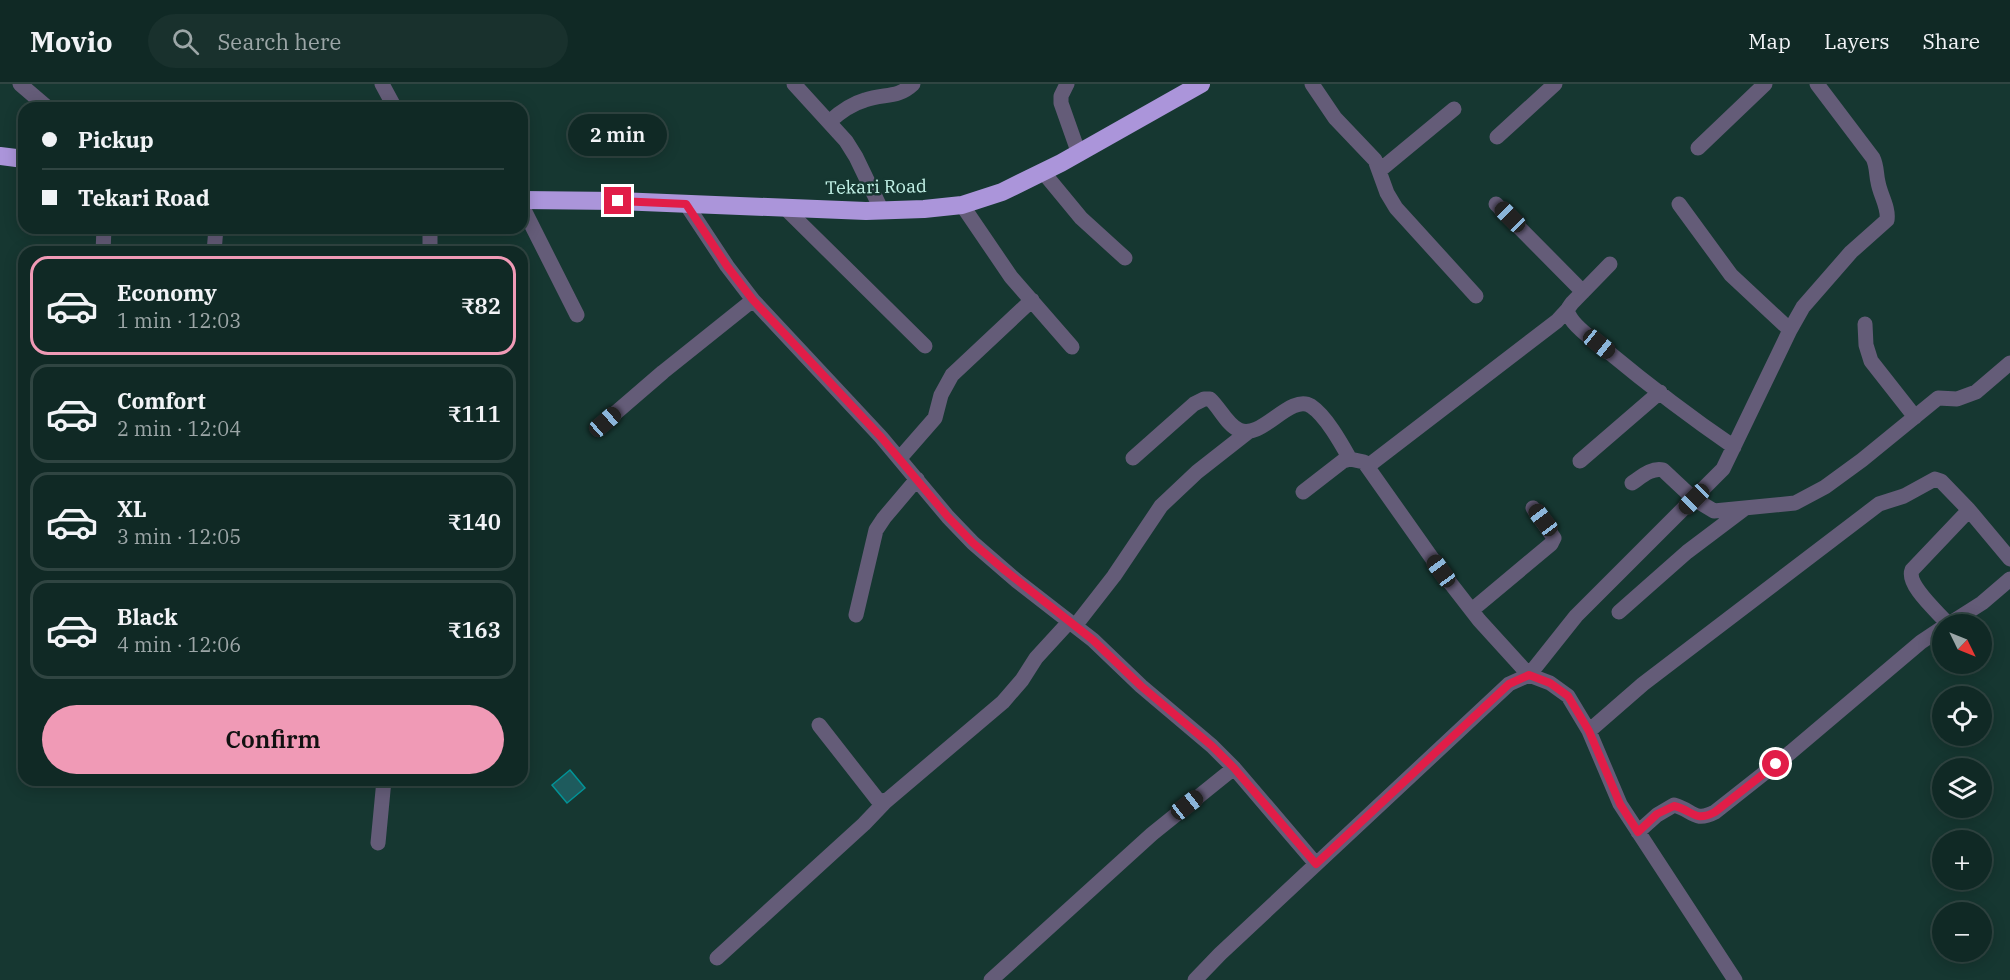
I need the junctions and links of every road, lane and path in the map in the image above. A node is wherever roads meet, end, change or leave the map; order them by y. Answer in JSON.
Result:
{"nodes":[{"id":1,"x":20,"y":84,"type":"edge"},
{"id":2,"x":382,"y":84,"type":"edge"},
{"id":3,"x":794,"y":84,"type":"edge"},
{"id":4,"x":914,"y":84,"type":"edge"},
{"id":5,"x":1067,"y":84,"type":"edge"},
{"id":6,"x":1201,"y":84,"type":"edge"},
{"id":7,"x":1312,"y":84,"type":"edge"},
{"id":8,"x":1555,"y":84,"type":"edge"},
{"id":9,"x":1765,"y":84,"type":"edge"},
{"id":10,"x":1816,"y":84,"type":"edge"},
{"id":11,"x":41,"y":102,"type":"edge"},
{"id":12,"x":392,"y":102,"type":"edge"},
{"id":13,"x":1454,"y":109,"type":"dead end"},
{"id":14,"x":829,"y":122,"type":"junction"},
{"id":15,"x":1497,"y":137,"type":"dead end"},
{"id":16,"x":1698,"y":148,"type":"dead end"},
{"id":17,"x":1079,"y":154,"type":"junction"},
{"id":18,"x":0,"y":156,"type":"edge"},
{"id":19,"x":18,"y":158,"type":"edge"},
{"id":20,"x":1379,"y":171,"type":"junction"},
{"id":21,"x":1043,"y":172,"type":"junction"},
{"id":22,"x":528,"y":200,"type":"edge"},
{"id":23,"x":686,"y":204,"type":"junction"},
{"id":24,"x":1496,"y":204,"type":"dead end"},
{"id":25,"x":1679,"y":204,"type":"dead end"},
{"id":26,"x":962,"y":205,"type":"junction"},
{"id":27,"x":785,"y":208,"type":"junction"},
{"id":28,"x":882,"y":211,"type":"junction"},
{"id":29,"x":528,"y":218,"type":"edge"},
{"id":30,"x":1125,"y":258,"type":"dead end"},
{"id":31,"x":1611,"y":264,"type":"dead end"},
{"id":32,"x":1582,"y":292,"type":"junction"},
{"id":33,"x":1476,"y":296,"type":"dead end"},
{"id":34,"x":753,"y":300,"type":"junction"},
{"id":35,"x":1032,"y":300,"type":"junction"},
{"id":36,"x":1568,"y":309,"type":"junction"},
{"id":37,"x":577,"y":315,"type":"dead end"},
{"id":38,"x":1865,"y":324,"type":"dead end"},
{"id":39,"x":1790,"y":330,"type":"junction"},
{"id":40,"x":925,"y":346,"type":"dead end"},
{"id":41,"x":1072,"y":347,"type":"dead end"},
{"id":42,"x":2010,"y":363,"type":"edge"},
{"id":43,"x":1660,"y":392,"type":"junction"},
{"id":44,"x":1915,"y":417,"type":"junction"},
{"id":45,"x":605,"y":422,"type":"dead end"},
{"id":46,"x":1248,"y":432,"type":"junction"},
{"id":47,"x":1734,"y":447,"type":"junction"},
{"id":48,"x":900,"y":458,"type":"junction"},
{"id":49,"x":1132,"y":458,"type":"dead end"},
{"id":50,"x":1350,"y":459,"type":"junction"},
{"id":51,"x":1580,"y":461,"type":"dead end"},
{"id":52,"x":1368,"y":466,"type":"junction"},
{"id":53,"x":917,"y":479,"type":"junction"},
{"id":54,"x":1632,"y":483,"type":"dead end"},
{"id":55,"x":1303,"y":492,"type":"dead end"},
{"id":56,"x":1694,"y":499,"type":"junction"},
{"id":57,"x":1533,"y":508,"type":"dead end"},
{"id":58,"x":1744,"y":509,"type":"junction"},
{"id":59,"x":1969,"y":510,"type":"junction"},
{"id":60,"x":2010,"y":560,"type":"edge"},
{"id":61,"x":2010,"y":579,"type":"edge"},
{"id":62,"x":1472,"y":610,"type":"junction"},
{"id":63,"x":1619,"y":612,"type":"dead end"},
{"id":64,"x":1940,"y":614,"type":"edge"},
{"id":65,"x":1965,"y":614,"type":"edge"},
{"id":66,"x":856,"y":615,"type":"dead end"},
{"id":67,"x":1072,"y":624,"type":"junction"},
{"id":68,"x":1932,"y":635,"type":"edge"},
{"id":69,"x":1529,"y":675,"type":"junction"},
{"id":70,"x":819,"y":725,"type":"dead end"},
{"id":71,"x":1589,"y":731,"type":"junction"},
{"id":72,"x":1234,"y":768,"type":"junction"},
{"id":73,"x":383,"y":786,"type":"edge"},
{"id":74,"x":885,"y":802,"type":"junction"},
{"id":75,"x":1638,"y":832,"type":"junction"},
{"id":76,"x":378,"y":843,"type":"dead end"},
{"id":77,"x":1316,"y":864,"type":"junction"},
{"id":78,"x":717,"y":958,"type":"dead end"},
{"id":79,"x":991,"y":980,"type":"edge"},
{"id":80,"x":1195,"y":980,"type":"edge"},
{"id":81,"x":1735,"y":980,"type":"edge"}],
"edges":[{"from":1,"to":11,"type":"street"},
{"from":2,"to":12,"type":"street"},
{"from":3,"to":14,"type":"street"},
{"from":4,"to":14,"type":"street"},
{"from":5,"to":17,"type":"street"},
{"from":6,"to":17,"type":"highway","name":"Tekari Road"},
{"from":7,"to":20,"type":"street"},
{"from":8,"to":15,"type":"street"},
{"from":9,"to":16,"type":"street"},
{"from":10,"to":39,"type":"street"},
{"from":13,"to":20,"type":"street"},
{"from":14,"to":28,"type":"street"},
{"from":17,"to":21,"type":"highway","name":"Tekari Road"},
{"from":18,"to":19,"type":"highway"},
{"from":20,"to":33,"type":"street"},
{"from":21,"to":26,"type":"highway","name":"Tekari Road"},
{"from":21,"to":30,"type":"street"},
{"from":22,"to":23,"type":"highway","name":"Tekari Road"},
{"from":23,"to":27,"type":"highway","name":"Tekari Road"},
{"from":23,"to":34,"type":"street"},
{"from":24,"to":32,"type":"street"},
{"from":25,"to":39,"type":"street"},
{"from":26,"to":28,"type":"highway","name":"Tekari Road"},
{"from":26,"to":35,"type":"street"},
{"from":27,"to":28,"type":"highway","name":"Tekari Road"},
{"from":27,"to":40,"type":"street"},
{"from":29,"to":37,"type":"street"},
{"from":31,"to":32,"type":"street"},
{"from":32,"to":36,"type":"street"},
{"from":34,"to":45,"type":"street"},
{"from":34,"to":48,"type":"street"},
{"from":35,"to":41,"type":"street"},
{"from":35,"to":48,"type":"street"},
{"from":36,"to":43,"type":"street"},
{"from":36,"to":52,"type":"street"},
{"from":38,"to":44,"type":"street"},
{"from":39,"to":47,"type":"street"},
{"from":42,"to":44,"type":"street"},
{"from":43,"to":47,"type":"street"},
{"from":43,"to":51,"type":"street"},
{"from":44,"to":58,"type":"street"},
{"from":46,"to":49,"type":"street"},
{"from":46,"to":50,"type":"street"},
{"from":46,"to":67,"type":"street"},
{"from":47,"to":56,"type":"street"},
{"from":48,"to":53,"type":"street"},
{"from":50,"to":52,"type":"street"},
{"from":50,"to":55,"type":"street"},
{"from":52,"to":62,"type":"street"},
{"from":53,"to":66,"type":"street"},
{"from":53,"to":67,"type":"street"},
{"from":54,"to":56,"type":"street"},
{"from":56,"to":58,"type":"street"},
{"from":56,"to":69,"type":"street"},
{"from":57,"to":62,"type":"street"},
{"from":58,"to":63,"type":"street"},
{"from":59,"to":60,"type":"street"},
{"from":59,"to":64,"type":"street"},
{"from":59,"to":71,"type":"street"},
{"from":61,"to":65,"type":"street"},
{"from":62,"to":69,"type":"street"},
{"from":67,"to":72,"type":"street"},
{"from":67,"to":74,"type":"street"},
{"from":68,"to":75,"type":"street"},
{"from":69,"to":71,"type":"street"},
{"from":69,"to":77,"type":"street"},
{"from":70,"to":74,"type":"street"},
{"from":71,"to":75,"type":"street"},
{"from":72,"to":77,"type":"street"},
{"from":72,"to":79,"type":"street"},
{"from":73,"to":76,"type":"street"},
{"from":74,"to":78,"type":"street"},
{"from":75,"to":81,"type":"street"},
{"from":77,"to":80,"type":"street"}]}
